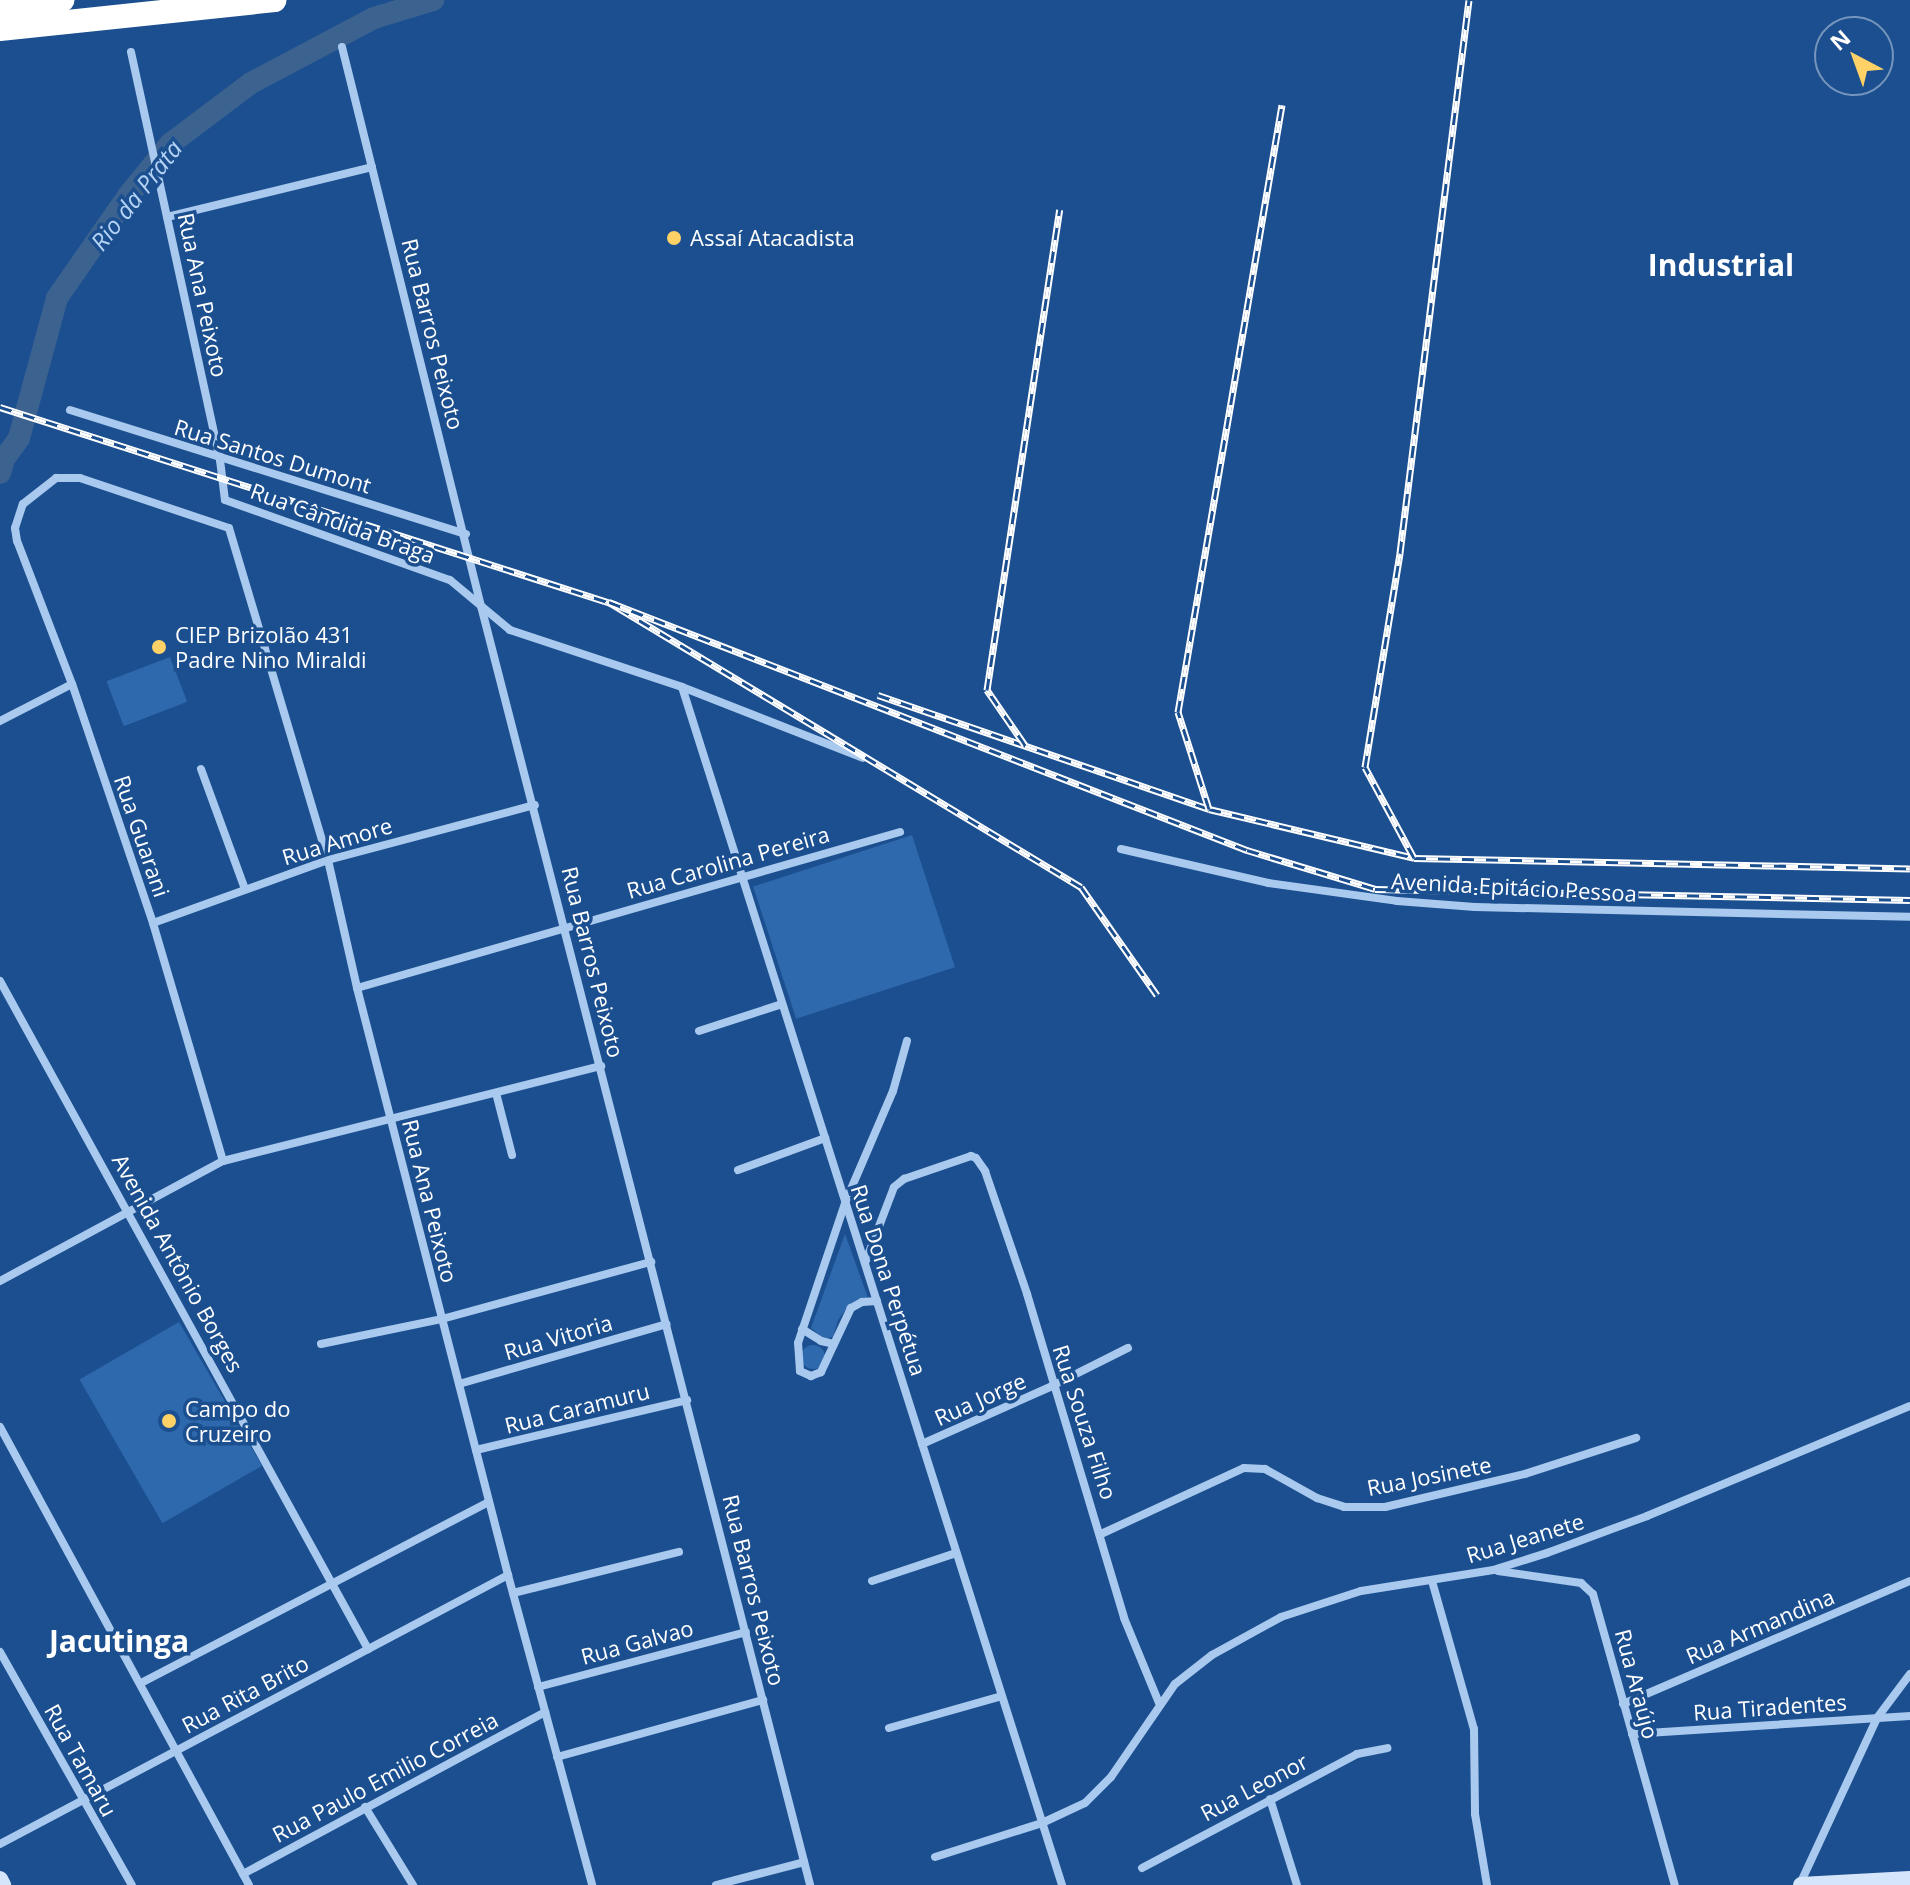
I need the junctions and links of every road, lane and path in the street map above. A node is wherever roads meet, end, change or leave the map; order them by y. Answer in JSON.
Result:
{"nodes":[{"id":1,"x":62,"y":0,"type":"edge"},
{"id":2,"x":274,"y":0,"type":"edge"},
{"id":3,"x":0,"y":8,"type":"edge"},
{"id":4,"x":0,"y":29,"type":"edge"},
{"id":5,"x":342,"y":47,"type":"dead end"},
{"id":6,"x":131,"y":52,"type":"dead end"},
{"id":7,"x":372,"y":167,"type":"junction"},
{"id":8,"x":167,"y":217,"type":"junction"},
{"id":9,"x":70,"y":410,"type":"dead end"},
{"id":10,"x":220,"y":460,"type":"junction"},
{"id":11,"x":225,"y":500,"type":"joint"},
{"id":12,"x":15,"y":528,"type":"joint"},
{"id":13,"x":229,"y":528,"type":"joint"},
{"id":14,"x":466,"y":534,"type":"junction"},
{"id":15,"x":481,"y":606,"type":"junction"},
{"id":16,"x":72,"y":684,"type":"junction"},
{"id":17,"x":682,"y":687,"type":"junction"},
{"id":18,"x":0,"y":721,"type":"edge"},
{"id":19,"x":863,"y":758,"type":"dead end"},
{"id":20,"x":201,"y":769,"type":"dead end"},
{"id":21,"x":535,"y":805,"type":"junction"},
{"id":22,"x":900,"y":832,"type":"dead end"},
{"id":23,"x":1121,"y":849,"type":"dead end"},
{"id":24,"x":328,"y":860,"type":"junction"},
{"id":25,"x":742,"y":876,"type":"junction"},
{"id":26,"x":245,"y":889,"type":"junction"},
{"id":27,"x":1910,"y":917,"type":"edge"},
{"id":28,"x":153,"y":923,"type":"junction"},
{"id":29,"x":566,"y":927,"type":"junction"},
{"id":30,"x":0,"y":981,"type":"edge"},
{"id":31,"x":357,"y":988,"type":"junction"},
{"id":32,"x":782,"y":1004,"type":"junction"},
{"id":33,"x":699,"y":1031,"type":"dead end"},
{"id":34,"x":907,"y":1041,"type":"dead end"},
{"id":35,"x":601,"y":1066,"type":"junction"},
{"id":36,"x":496,"y":1093,"type":"junction"},
{"id":37,"x":391,"y":1120,"type":"junction"},
{"id":38,"x":825,"y":1138,"type":"junction"},
{"id":39,"x":512,"y":1155,"type":"dead end"},
{"id":40,"x":223,"y":1161,"type":"junction"},
{"id":41,"x":738,"y":1170,"type":"dead end"},
{"id":42,"x":845,"y":1203,"type":"junction"},
{"id":43,"x":130,"y":1211,"type":"junction"},
{"id":44,"x":651,"y":1262,"type":"junction"},
{"id":45,"x":865,"y":1264,"type":"junction"},
{"id":46,"x":0,"y":1281,"type":"edge"},
{"id":47,"x":877,"y":1301,"type":"junction"},
{"id":48,"x":442,"y":1319,"type":"junction"},
{"id":49,"x":667,"y":1324,"type":"junction"},
{"id":50,"x":802,"y":1329,"type":"junction"},
{"id":51,"x":321,"y":1344,"type":"dead end"},
{"id":52,"x":834,"y":1344,"type":"junction"},
{"id":53,"x":1128,"y":1348,"type":"dead end"},
{"id":54,"x":459,"y":1384,"type":"junction"},
{"id":55,"x":1052,"y":1386,"type":"junction"},
{"id":56,"x":687,"y":1400,"type":"junction"},
{"id":57,"x":1910,"y":1406,"type":"edge"},
{"id":58,"x":0,"y":1427,"type":"edge"},
{"id":59,"x":1636,"y":1438,"type":"dead end"},
{"id":60,"x":922,"y":1444,"type":"junction"},
{"id":61,"x":476,"y":1450,"type":"junction"},
{"id":62,"x":489,"y":1502,"type":"junction"},
{"id":63,"x":1101,"y":1534,"type":"junction"},
{"id":64,"x":679,"y":1552,"type":"dead end"},
{"id":65,"x":956,"y":1553,"type":"junction"},
{"id":66,"x":1493,"y":1570,"type":"junction"},
{"id":67,"x":508,"y":1575,"type":"junction"},
{"id":68,"x":872,"y":1581,"type":"dead end"},
{"id":69,"x":1432,"y":1581,"type":"junction"},
{"id":70,"x":1910,"y":1581,"type":"edge"},
{"id":71,"x":332,"y":1584,"type":"junction"},
{"id":72,"x":513,"y":1593,"type":"junction"},
{"id":73,"x":746,"y":1632,"type":"junction"},
{"id":74,"x":368,"y":1649,"type":"junction"},
{"id":75,"x":0,"y":1652,"type":"edge"},
{"id":76,"x":1910,"y":1674,"type":"edge"},
{"id":77,"x":141,"y":1683,"type":"junction"},
{"id":78,"x":538,"y":1687,"type":"junction"},
{"id":79,"x":1002,"y":1696,"type":"junction"},
{"id":80,"x":763,"y":1700,"type":"junction"},
{"id":81,"x":1159,"y":1703,"type":"junction"},
{"id":82,"x":1623,"y":1704,"type":"junction"},
{"id":83,"x":545,"y":1712,"type":"junction"},
{"id":84,"x":1910,"y":1716,"type":"edge"},
{"id":85,"x":1877,"y":1718,"type":"junction"},
{"id":86,"x":889,"y":1728,"type":"dead end"},
{"id":87,"x":1632,"y":1734,"type":"junction"},
{"id":88,"x":1387,"y":1748,"type":"dead end"},
{"id":89,"x":177,"y":1750,"type":"junction"},
{"id":90,"x":557,"y":1757,"type":"junction"},
{"id":91,"x":82,"y":1798,"type":"junction"},
{"id":92,"x":1270,"y":1799,"type":"junction"},
{"id":93,"x":365,"y":1807,"type":"junction"},
{"id":94,"x":1042,"y":1823,"type":"junction"},
{"id":95,"x":0,"y":1844,"type":"edge"},
{"id":96,"x":935,"y":1857,"type":"dead end"},
{"id":97,"x":804,"y":1862,"type":"junction"},
{"id":98,"x":1142,"y":1868,"type":"dead end"},
{"id":99,"x":243,"y":1874,"type":"junction"},
{"id":100,"x":0,"y":1879,"type":"edge"},
{"id":101,"x":1910,"y":1879,"type":"edge"},
{"id":102,"x":3,"y":1885,"type":"edge"},
{"id":103,"x":132,"y":1885,"type":"edge"},
{"id":104,"x":249,"y":1885,"type":"edge"},
{"id":105,"x":413,"y":1885,"type":"edge"},
{"id":106,"x":592,"y":1885,"type":"edge"},
{"id":107,"x":716,"y":1885,"type":"edge"},
{"id":108,"x":810,"y":1885,"type":"edge"},
{"id":109,"x":1062,"y":1885,"type":"edge"},
{"id":110,"x":1297,"y":1885,"type":"edge"},
{"id":111,"x":1487,"y":1885,"type":"edge"},
{"id":112,"x":1675,"y":1885,"type":"edge"},
{"id":113,"x":1800,"y":1885,"type":"edge"}],
"edges":[{"from":1,"to":3,"type":"highway"},
{"from":2,"to":4,"type":"highway"},
{"from":5,"to":7,"type":"street","name":"Rua Barros Peixoto"},
{"from":6,"to":8,"type":"street","name":"Rua Ana Peixoto"},
{"from":7,"to":8,"type":"street"},
{"from":7,"to":14,"type":"street","name":"Rua Barros Peixoto"},
{"from":8,"to":10,"type":"street","name":"Rua Ana Peixoto"},
{"from":9,"to":10,"type":"street","name":"Rua Santos Dumont"},
{"from":10,"to":11,"type":"street","name":"Rua Ana Peixoto"},
{"from":10,"to":14,"type":"street","name":"Rua Santos Dumont"},
{"from":11,"to":15,"type":"street","name":"Rua Cândida Braga"},
{"from":12,"to":13,"type":"street","name":"Rua Cândida Braga"},
{"from":12,"to":16,"type":"street","name":"Rua Guarani"},
{"from":13,"to":24,"type":"street","name":"Rua Ana Peixoto"},
{"from":14,"to":15,"type":"street","name":"Rua Barros Peixoto"},
{"from":15,"to":17,"type":"street"},
{"from":15,"to":21,"type":"street","name":"Rua Barros Peixoto"},
{"from":16,"to":18,"type":"street"},
{"from":16,"to":28,"type":"street","name":"Rua Guarani"},
{"from":17,"to":19,"type":"street"},
{"from":17,"to":25,"type":"street","name":"Rua Dona Perpétua"},
{"from":20,"to":26,"type":"street"},
{"from":21,"to":24,"type":"street","name":"Rua Amore"},
{"from":21,"to":29,"type":"street","name":"Rua Barros Peixoto"},
{"from":22,"to":25,"type":"street","name":"Rua Carolina Pereira"},
{"from":23,"to":27,"type":"street","name":"Avenida Epitácio Pessoa"},
{"from":24,"to":26,"type":"street","name":"Rua Amore"},
{"from":24,"to":31,"type":"street","name":"Rua Ana Peixoto"},
{"from":25,"to":29,"type":"street","name":"Rua Carolina Pereira"},
{"from":25,"to":32,"type":"street","name":"Rua Dona Perpétua"},
{"from":26,"to":28,"type":"street","name":"Rua Amore"},
{"from":28,"to":40,"type":"street","name":"Rua Guarani"},
{"from":29,"to":31,"type":"street","name":"Rua Carolina Pereira"},
{"from":29,"to":35,"type":"street","name":"Rua Barros Peixoto"},
{"from":30,"to":43,"type":"street","name":"Avenida Antônio Borges"},
{"from":31,"to":37,"type":"street","name":"Rua Ana Peixoto"},
{"from":32,"to":33,"type":"street"},
{"from":32,"to":38,"type":"street","name":"Rua Dona Perpétua"},
{"from":34,"to":42,"type":"street"},
{"from":35,"to":36,"type":"street"},
{"from":35,"to":44,"type":"street","name":"Rua Barros Peixoto"},
{"from":36,"to":37,"type":"street"},
{"from":36,"to":39,"type":"street"},
{"from":37,"to":40,"type":"street"},
{"from":37,"to":48,"type":"street","name":"Rua Ana Peixoto"},
{"from":38,"to":41,"type":"street"},
{"from":38,"to":42,"type":"street","name":"Rua Dona Perpétua"},
{"from":40,"to":43,"type":"street"},
{"from":42,"to":45,"type":"street","name":"Rua Dona Perpétua"},
{"from":42,"to":50,"type":"street"},
{"from":43,"to":46,"type":"street"},
{"from":43,"to":71,"type":"street","name":"Avenida Antônio Borges"},
{"from":44,"to":48,"type":"street"},
{"from":44,"to":49,"type":"street","name":"Rua Barros Peixoto"},
{"from":45,"to":47,"type":"street","name":"Rua Dona Perpétua"},
{"from":45,"to":55,"type":"street","name":"Rua Souza Filho"},
{"from":47,"to":52,"type":"street"},
{"from":47,"to":60,"type":"street","name":"Rua Dona Perpétua"},
{"from":48,"to":51,"type":"street"},
{"from":48,"to":54,"type":"street","name":"Rua Ana Peixoto"},
{"from":49,"to":54,"type":"street","name":"Rua Vitoria"},
{"from":49,"to":56,"type":"street","name":"Rua Barros Peixoto"},
{"from":50,"to":52,"type":"street"},
{"from":50,"to":52,"type":"street"},
{"from":53,"to":55,"type":"street","name":"Rua Jorge"},
{"from":54,"to":61,"type":"street","name":"Rua Ana Peixoto"},
{"from":55,"to":60,"type":"street","name":"Rua Jorge"},
{"from":55,"to":63,"type":"street","name":"Rua Souza Filho"},
{"from":56,"to":61,"type":"street","name":"Rua Caramuru"},
{"from":56,"to":73,"type":"street","name":"Rua Barros Peixoto"},
{"from":57,"to":66,"type":"street","name":"Rua Jeanete"},
{"from":58,"to":77,"type":"street"},
{"from":59,"to":63,"type":"street","name":"Rua Josinete"},
{"from":60,"to":65,"type":"street","name":"Rua Dona Perpétua"},
{"from":61,"to":62,"type":"street","name":"Rua Ana Peixoto"},
{"from":62,"to":67,"type":"street","name":"Rua Ana Peixoto"},
{"from":62,"to":71,"type":"street"},
{"from":63,"to":81,"type":"street","name":"Rua Souza Filho"},
{"from":64,"to":72,"type":"street"},
{"from":65,"to":68,"type":"street"},
{"from":65,"to":79,"type":"street","name":"Rua Dona Perpétua"},
{"from":66,"to":69,"type":"street","name":"Rua Jeanete"},
{"from":66,"to":82,"type":"street","name":"Rua Araújo"},
{"from":67,"to":72,"type":"street","name":"Rua Ana Peixoto"},
{"from":67,"to":74,"type":"street","name":"Rua Rita Brito"},
{"from":69,"to":81,"type":"street","name":"Rua Jeanete"},
{"from":69,"to":111,"type":"street"},
{"from":70,"to":82,"type":"street","name":"Rua Armandina"},
{"from":71,"to":74,"type":"street","name":"Avenida Antônio Borges"},
{"from":71,"to":77,"type":"street"},
{"from":72,"to":78,"type":"street","name":"Rua Ana Peixoto"},
{"from":73,"to":78,"type":"street","name":"Rua Galvao"},
{"from":73,"to":80,"type":"street","name":"Rua Barros Peixoto"},
{"from":74,"to":89,"type":"street","name":"Rua Rita Brito"},
{"from":75,"to":91,"type":"street","name":"Rua Tamaru"},
{"from":76,"to":85,"type":"street"},
{"from":77,"to":89,"type":"street"},
{"from":78,"to":83,"type":"street","name":"Rua Ana Peixoto"},
{"from":79,"to":86,"type":"street"},
{"from":79,"to":94,"type":"street","name":"Rua Dona Perpétua"},
{"from":80,"to":90,"type":"street"},
{"from":80,"to":97,"type":"street","name":"Rua Barros Peixoto"},
{"from":81,"to":94,"type":"street","name":"Rua Jeanete"},
{"from":82,"to":87,"type":"street","name":"Rua Araújo"},
{"from":83,"to":90,"type":"street","name":"Rua Ana Peixoto"},
{"from":83,"to":93,"type":"street","name":"Rua Paulo Emilio Correia"},
{"from":84,"to":85,"type":"street","name":"Rua Tiradentes"},
{"from":85,"to":87,"type":"street","name":"Rua Tiradentes"},
{"from":85,"to":113,"type":"street"},
{"from":87,"to":112,"type":"street","name":"Rua Araújo"},
{"from":88,"to":92,"type":"street","name":"Rua Leonor"},
{"from":89,"to":91,"type":"street","name":"Rua Rita Brito"},
{"from":89,"to":99,"type":"street"},
{"from":90,"to":106,"type":"street","name":"Rua Ana Peixoto"},
{"from":91,"to":95,"type":"street","name":"Rua Rita Brito"},
{"from":91,"to":103,"type":"street","name":"Rua Tamaru"},
{"from":92,"to":98,"type":"street","name":"Rua Leonor"},
{"from":92,"to":110,"type":"street"},
{"from":93,"to":99,"type":"street","name":"Rua Paulo Emilio Correia"},
{"from":93,"to":105,"type":"street"},
{"from":94,"to":96,"type":"street","name":"Rua Jeanete"},
{"from":94,"to":109,"type":"street","name":"Rua Dona Perpétua"},
{"from":97,"to":107,"type":"street"},
{"from":97,"to":108,"type":"street","name":"Rua Barros Peixoto"},
{"from":99,"to":104,"type":"street"},
{"from":100,"to":102,"type":"main road"},
{"from":101,"to":113,"type":"main road"}]}
